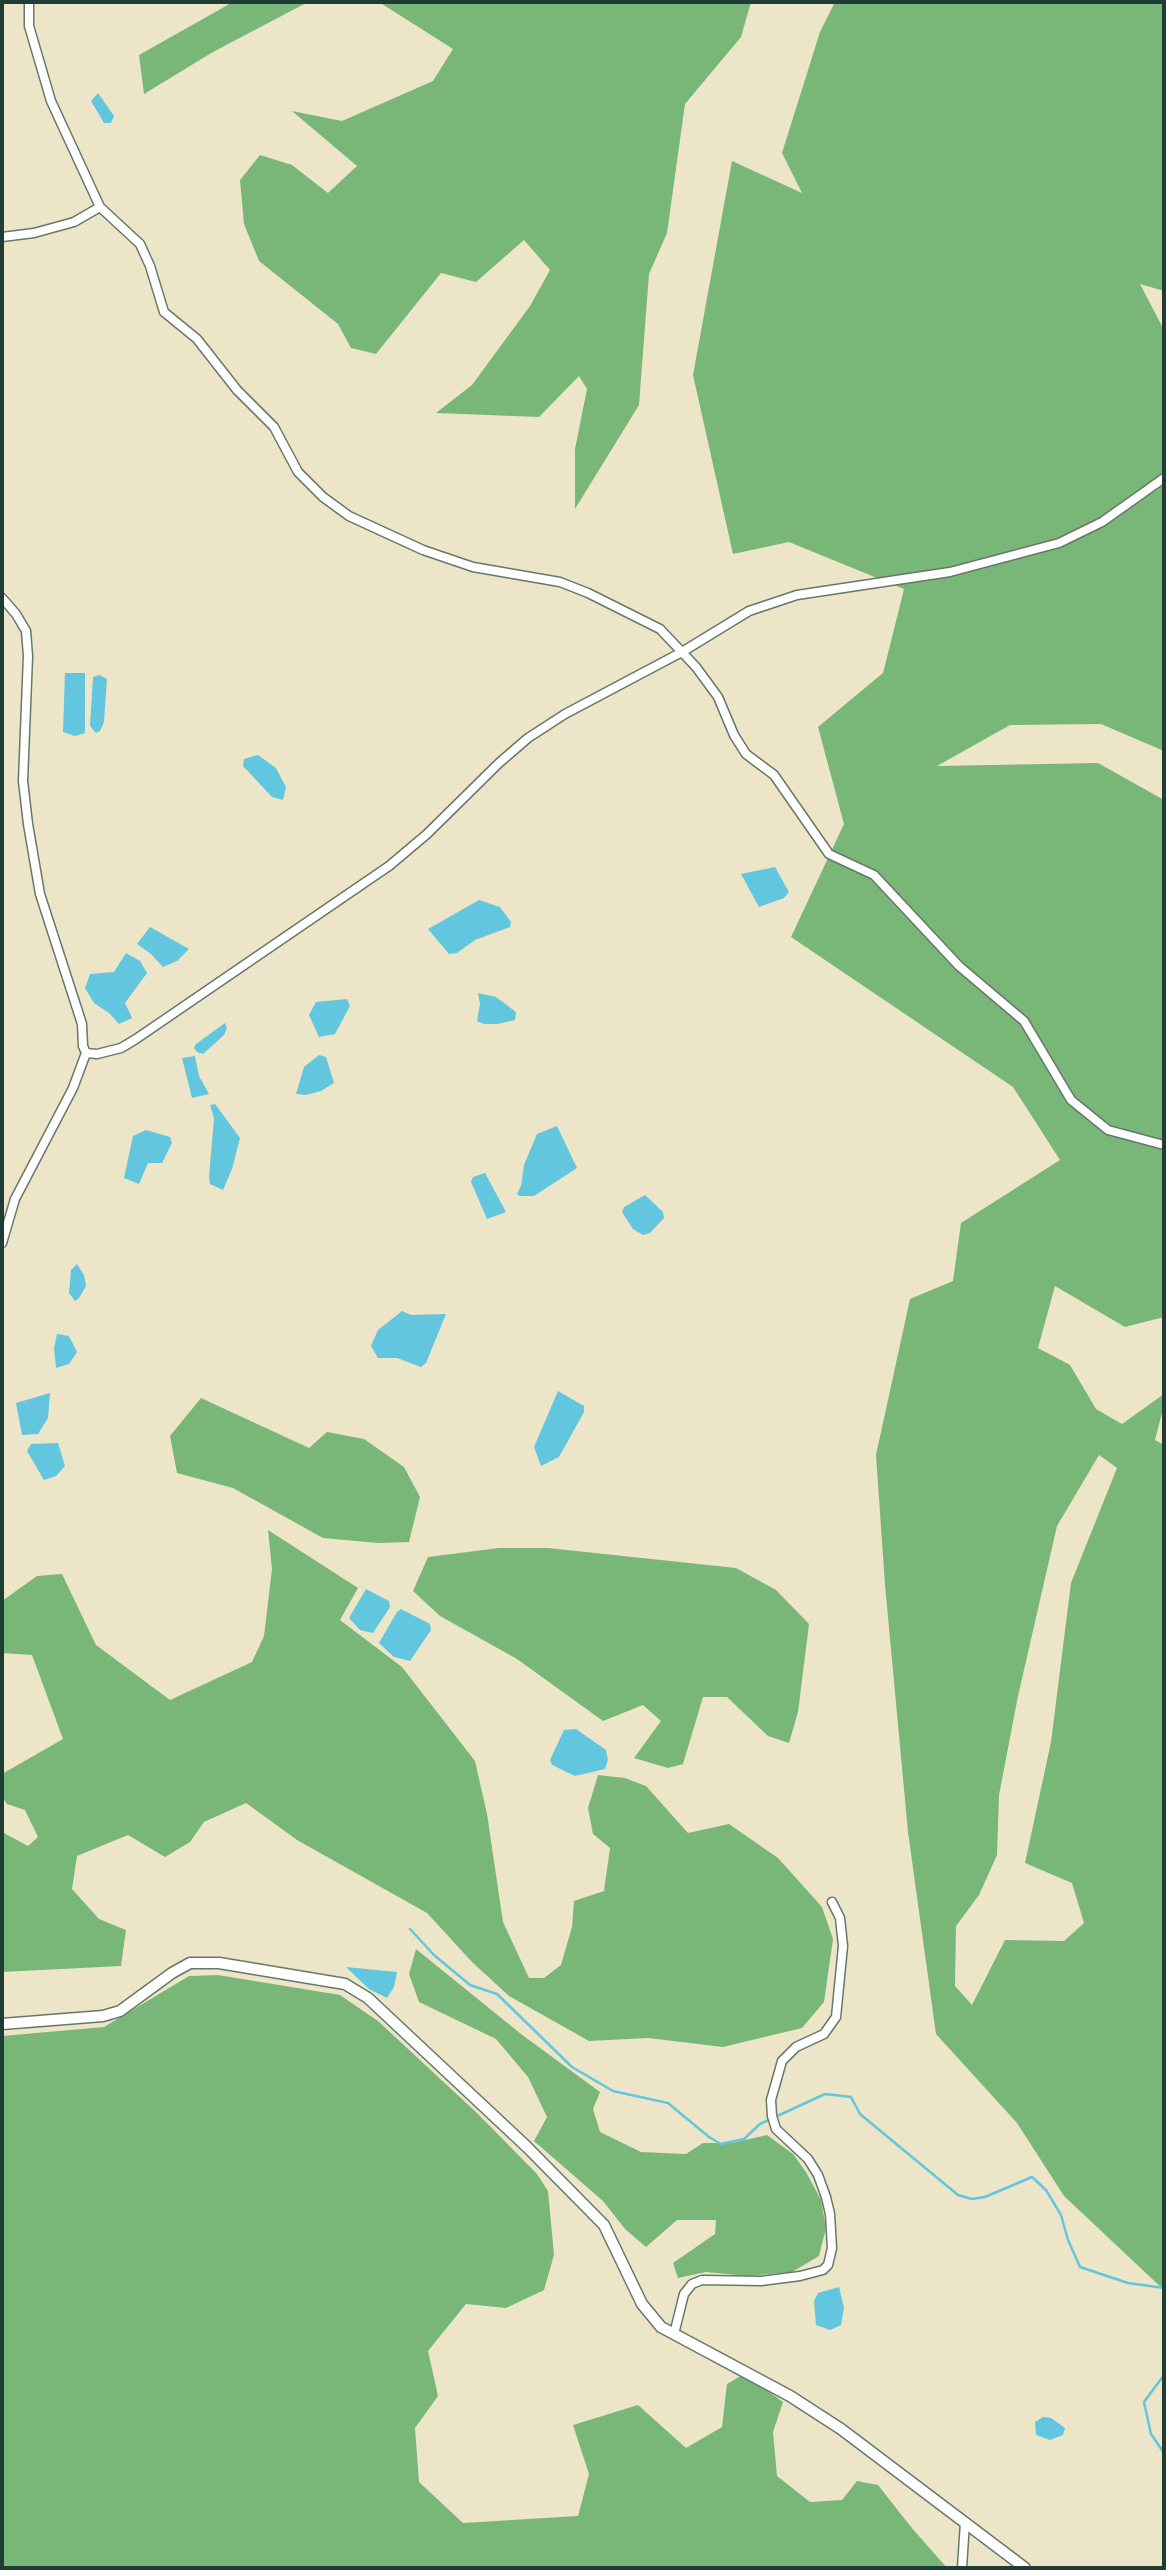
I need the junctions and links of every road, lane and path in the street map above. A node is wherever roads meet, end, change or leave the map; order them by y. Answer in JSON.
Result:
{"nodes":[{"id":1,"x":29,"y":2,"type":"edge"},
{"id":2,"x":100,"y":206,"type":"junction"},
{"id":3,"x":2,"y":237,"type":"edge"},
{"id":4,"x":1164,"y":478,"type":"edge"},
{"id":5,"x":2,"y":598,"type":"edge"},
{"id":6,"x":682,"y":652,"type":"junction"},
{"id":7,"x":86,"y":1053,"type":"junction"},
{"id":8,"x":1164,"y":1145,"type":"edge"},
{"id":9,"x":2,"y":1243,"type":"edge"},
{"id":10,"x":832,"y":1902,"type":"dead end"},
{"id":11,"x":2,"y":2024,"type":"edge"},
{"id":12,"x":674,"y":2334,"type":"junction"},
{"id":13,"x":965,"y":2522,"type":"junction"},
{"id":14,"x":962,"y":2568,"type":"edge"},
{"id":15,"x":1025,"y":2568,"type":"edge"}],
"edges":[{"from":1,"to":2,"type":"street"},
{"from":2,"to":3,"type":"street"},
{"from":2,"to":6,"type":"street"},
{"from":4,"to":6,"type":"street"},
{"from":5,"to":7,"type":"street"},
{"from":6,"to":7,"type":"street"},
{"from":6,"to":8,"type":"street"},
{"from":7,"to":9,"type":"street"},
{"from":10,"to":12,"type":"street"},
{"from":11,"to":12,"type":"street"},
{"from":12,"to":13,"type":"street"},
{"from":13,"to":14,"type":"street"},
{"from":13,"to":15,"type":"street"}]}
